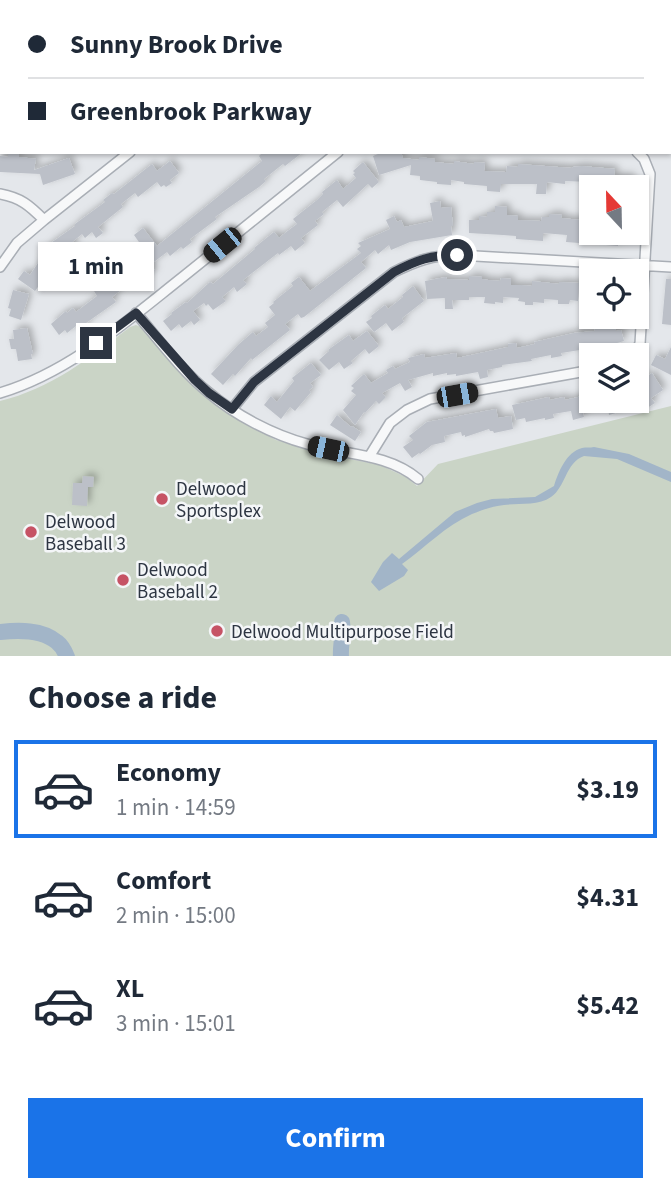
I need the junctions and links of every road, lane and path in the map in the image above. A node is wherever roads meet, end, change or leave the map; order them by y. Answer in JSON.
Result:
{"nodes":[{"id":1,"x":127,"y":154,"type":"edge"},
{"id":2,"x":335,"y":154,"type":"edge"},
{"id":3,"x":639,"y":154,"type":"edge"},
{"id":4,"x":0,"y":194,"type":"edge"},
{"id":5,"x":44,"y":220,"type":"junction"},
{"id":6,"x":645,"y":259,"type":"edge"},
{"id":7,"x":579,"y":262,"type":"edge"},
{"id":8,"x":649,"y":265,"type":"edge"},
{"id":9,"x":0,"y":267,"type":"edge"},
{"id":10,"x":671,"y":267,"type":"edge"},
{"id":11,"x":136,"y":313,"type":"junction"},
{"id":12,"x":579,"y":372,"type":"edge"},
{"id":13,"x":1,"y":390,"type":"edge"},
{"id":14,"x":232,"y":409,"type":"junction"},
{"id":15,"x":369,"y":457,"type":"junction"},
{"id":16,"x":418,"y":479,"type":"dead end"}],
"edges":[{"from":1,"to":5,"type":"street"},
{"from":2,"to":11,"type":"street"},
{"from":3,"to":6,"type":"street"},
{"from":4,"to":5,"type":"street"},
{"from":5,"to":9,"type":"street"},
{"from":7,"to":14,"type":"street"},
{"from":8,"to":10,"type":"street"},
{"from":11,"to":13,"type":"street"},
{"from":11,"to":14,"type":"street"},
{"from":12,"to":15,"type":"street"},
{"from":14,"to":15,"type":"street"},
{"from":15,"to":16,"type":"street"}]}
